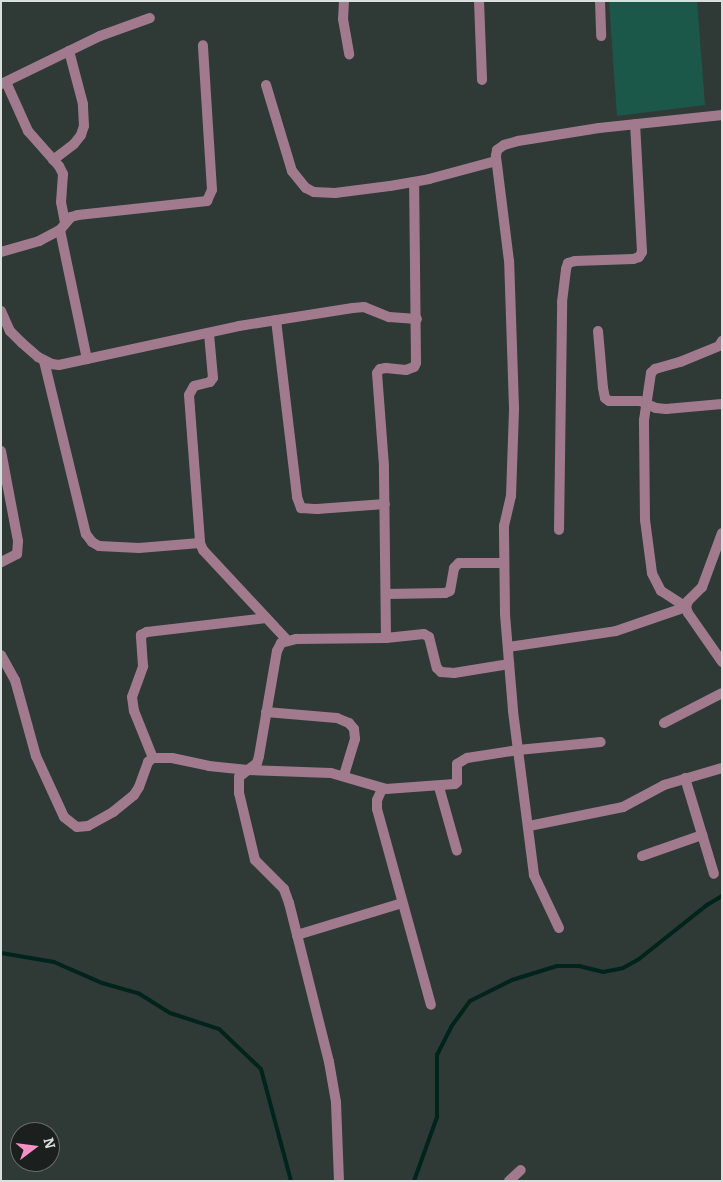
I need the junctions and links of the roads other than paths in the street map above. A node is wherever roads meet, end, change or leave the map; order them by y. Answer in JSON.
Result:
{"nodes":[{"id":1,"x":344,"y":1,"type":"edge"},
{"id":2,"x":479,"y":1,"type":"edge"},
{"id":3,"x":600,"y":1,"type":"edge"},
{"id":4,"x":150,"y":18,"type":"dead end"},
{"id":5,"x":601,"y":36,"type":"dead end"},
{"id":6,"x":203,"y":45,"type":"dead end"},
{"id":7,"x":68,"y":51,"type":"junction"},
{"id":8,"x":349,"y":54,"type":"dead end"},
{"id":9,"x":482,"y":80,"type":"dead end"},
{"id":10,"x":4,"y":83,"type":"edge"},
{"id":11,"x":266,"y":85,"type":"dead end"},
{"id":12,"x":722,"y":115,"type":"edge"},
{"id":13,"x":634,"y":124,"type":"junction"},
{"id":14,"x":53,"y":160,"type":"junction"},
{"id":15,"x":496,"y":161,"type":"junction"},
{"id":16,"x":414,"y":182,"type":"junction"},
{"id":17,"x":62,"y":227,"type":"junction"},
{"id":18,"x":1,"y":252,"type":"edge"},
{"id":19,"x":1,"y":311,"type":"edge"},
{"id":20,"x":417,"y":319,"type":"junction"},
{"id":21,"x":276,"y":320,"type":"junction"},
{"id":22,"x":598,"y":331,"type":"dead end"},
{"id":23,"x":209,"y":334,"type":"junction"},
{"id":24,"x":722,"y":342,"type":"edge"},
{"id":25,"x":88,"y":359,"type":"junction"},
{"id":26,"x":44,"y":360,"type":"junction"},
{"id":27,"x":648,"y":404,"type":"junction"},
{"id":28,"x":722,"y":404,"type":"edge"},
{"id":29,"x":1,"y":451,"type":"edge"},
{"id":30,"x":385,"y":504,"type":"junction"},
{"id":31,"x":559,"y":530,"type":"dead end"},
{"id":32,"x":722,"y":533,"type":"edge"},
{"id":33,"x":200,"y":543,"type":"junction"},
{"id":34,"x":1,"y":562,"type":"edge"},
{"id":35,"x":504,"y":563,"type":"junction"},
{"id":36,"x":386,"y":594,"type":"junction"},
{"id":37,"x":686,"y":606,"type":"junction"},
{"id":38,"x":266,"y":618,"type":"junction"},
{"id":39,"x":386,"y":638,"type":"junction"},
{"id":40,"x":287,"y":640,"type":"junction"},
{"id":41,"x":508,"y":647,"type":"junction"},
{"id":42,"x":1,"y":655,"type":"edge"},
{"id":43,"x":722,"y":662,"type":"edge"},
{"id":44,"x":509,"y":664,"type":"junction"},
{"id":45,"x":722,"y":693,"type":"edge"},
{"id":46,"x":266,"y":712,"type":"junction"},
{"id":47,"x":664,"y":723,"type":"dead end"},
{"id":48,"x":601,"y":742,"type":"dead end"},
{"id":49,"x":518,"y":750,"type":"junction"},
{"id":50,"x":153,"y":758,"type":"junction"},
{"id":51,"x":722,"y":768,"type":"edge"},
{"id":52,"x":248,"y":770,"type":"junction"},
{"id":53,"x":344,"y":775,"type":"junction"},
{"id":54,"x":685,"y":778,"type":"junction"},
{"id":55,"x":439,"y":787,"type":"junction"},
{"id":56,"x":382,"y":789,"type":"junction"},
{"id":57,"x":529,"y":826,"type":"junction"},
{"id":58,"x":702,"y":835,"type":"junction"},
{"id":59,"x":457,"y":851,"type":"dead end"},
{"id":60,"x":642,"y":856,"type":"dead end"},
{"id":61,"x":714,"y":874,"type":"dead end"},
{"id":62,"x":402,"y":903,"type":"junction"},
{"id":63,"x":560,"y":928,"type":"dead end"},
{"id":64,"x":297,"y":935,"type":"junction"},
{"id":65,"x":431,"y":1005,"type":"dead end"},
{"id":66,"x":521,"y":1170,"type":"dead end"},
{"id":67,"x":339,"y":1181,"type":"edge"},
{"id":68,"x":509,"y":1181,"type":"edge"}],
"edges":[{"from":1,"to":8,"type":"street"},
{"from":2,"to":9,"type":"street"},
{"from":3,"to":5,"type":"street"},
{"from":4,"to":7,"type":"street"},
{"from":6,"to":17,"type":"street"},
{"from":7,"to":10,"type":"street"},
{"from":7,"to":14,"type":"street"},
{"from":10,"to":14,"type":"street"},
{"from":11,"to":16,"type":"street"},
{"from":12,"to":13,"type":"street"},
{"from":13,"to":15,"type":"street"},
{"from":13,"to":31,"type":"street"},
{"from":14,"to":17,"type":"street"},
{"from":15,"to":16,"type":"street"},
{"from":15,"to":35,"type":"street"},
{"from":16,"to":20,"type":"street"},
{"from":17,"to":18,"type":"street"},
{"from":17,"to":25,"type":"street"},
{"from":19,"to":26,"type":"street"},
{"from":20,"to":21,"type":"street"},
{"from":20,"to":30,"type":"street"},
{"from":21,"to":23,"type":"street"},
{"from":21,"to":30,"type":"street"},
{"from":22,"to":27,"type":"street"},
{"from":23,"to":25,"type":"street"},
{"from":23,"to":33,"type":"street"},
{"from":24,"to":27,"type":"street"},
{"from":25,"to":26,"type":"street"},
{"from":26,"to":33,"type":"street"},
{"from":27,"to":28,"type":"street"},
{"from":27,"to":37,"type":"street"},
{"from":29,"to":34,"type":"street"},
{"from":30,"to":36,"type":"street"},
{"from":32,"to":37,"type":"street"},
{"from":33,"to":38,"type":"street"},
{"from":35,"to":36,"type":"street"},
{"from":35,"to":41,"type":"street"},
{"from":36,"to":39,"type":"street"},
{"from":37,"to":41,"type":"street"},
{"from":37,"to":43,"type":"street"},
{"from":38,"to":40,"type":"street"},
{"from":38,"to":50,"type":"street"},
{"from":39,"to":40,"type":"street"},
{"from":39,"to":44,"type":"street"},
{"from":40,"to":46,"type":"street"},
{"from":41,"to":44,"type":"street"},
{"from":42,"to":50,"type":"street"},
{"from":44,"to":49,"type":"street"},
{"from":45,"to":47,"type":"street"},
{"from":46,"to":52,"type":"street"},
{"from":46,"to":53,"type":"street"},
{"from":48,"to":49,"type":"street"},
{"from":49,"to":55,"type":"street"},
{"from":49,"to":57,"type":"street"},
{"from":50,"to":52,"type":"street"},
{"from":51,"to":54,"type":"street"},
{"from":52,"to":53,"type":"street"},
{"from":52,"to":64,"type":"street"},
{"from":53,"to":56,"type":"street"},
{"from":54,"to":57,"type":"street"},
{"from":54,"to":58,"type":"street"},
{"from":55,"to":56,"type":"street"},
{"from":55,"to":59,"type":"street"},
{"from":56,"to":62,"type":"street"},
{"from":57,"to":63,"type":"street"},
{"from":58,"to":60,"type":"street"},
{"from":58,"to":61,"type":"street"},
{"from":62,"to":64,"type":"street"},
{"from":62,"to":65,"type":"street"},
{"from":64,"to":67,"type":"street"},
{"from":66,"to":68,"type":"street"}]}
